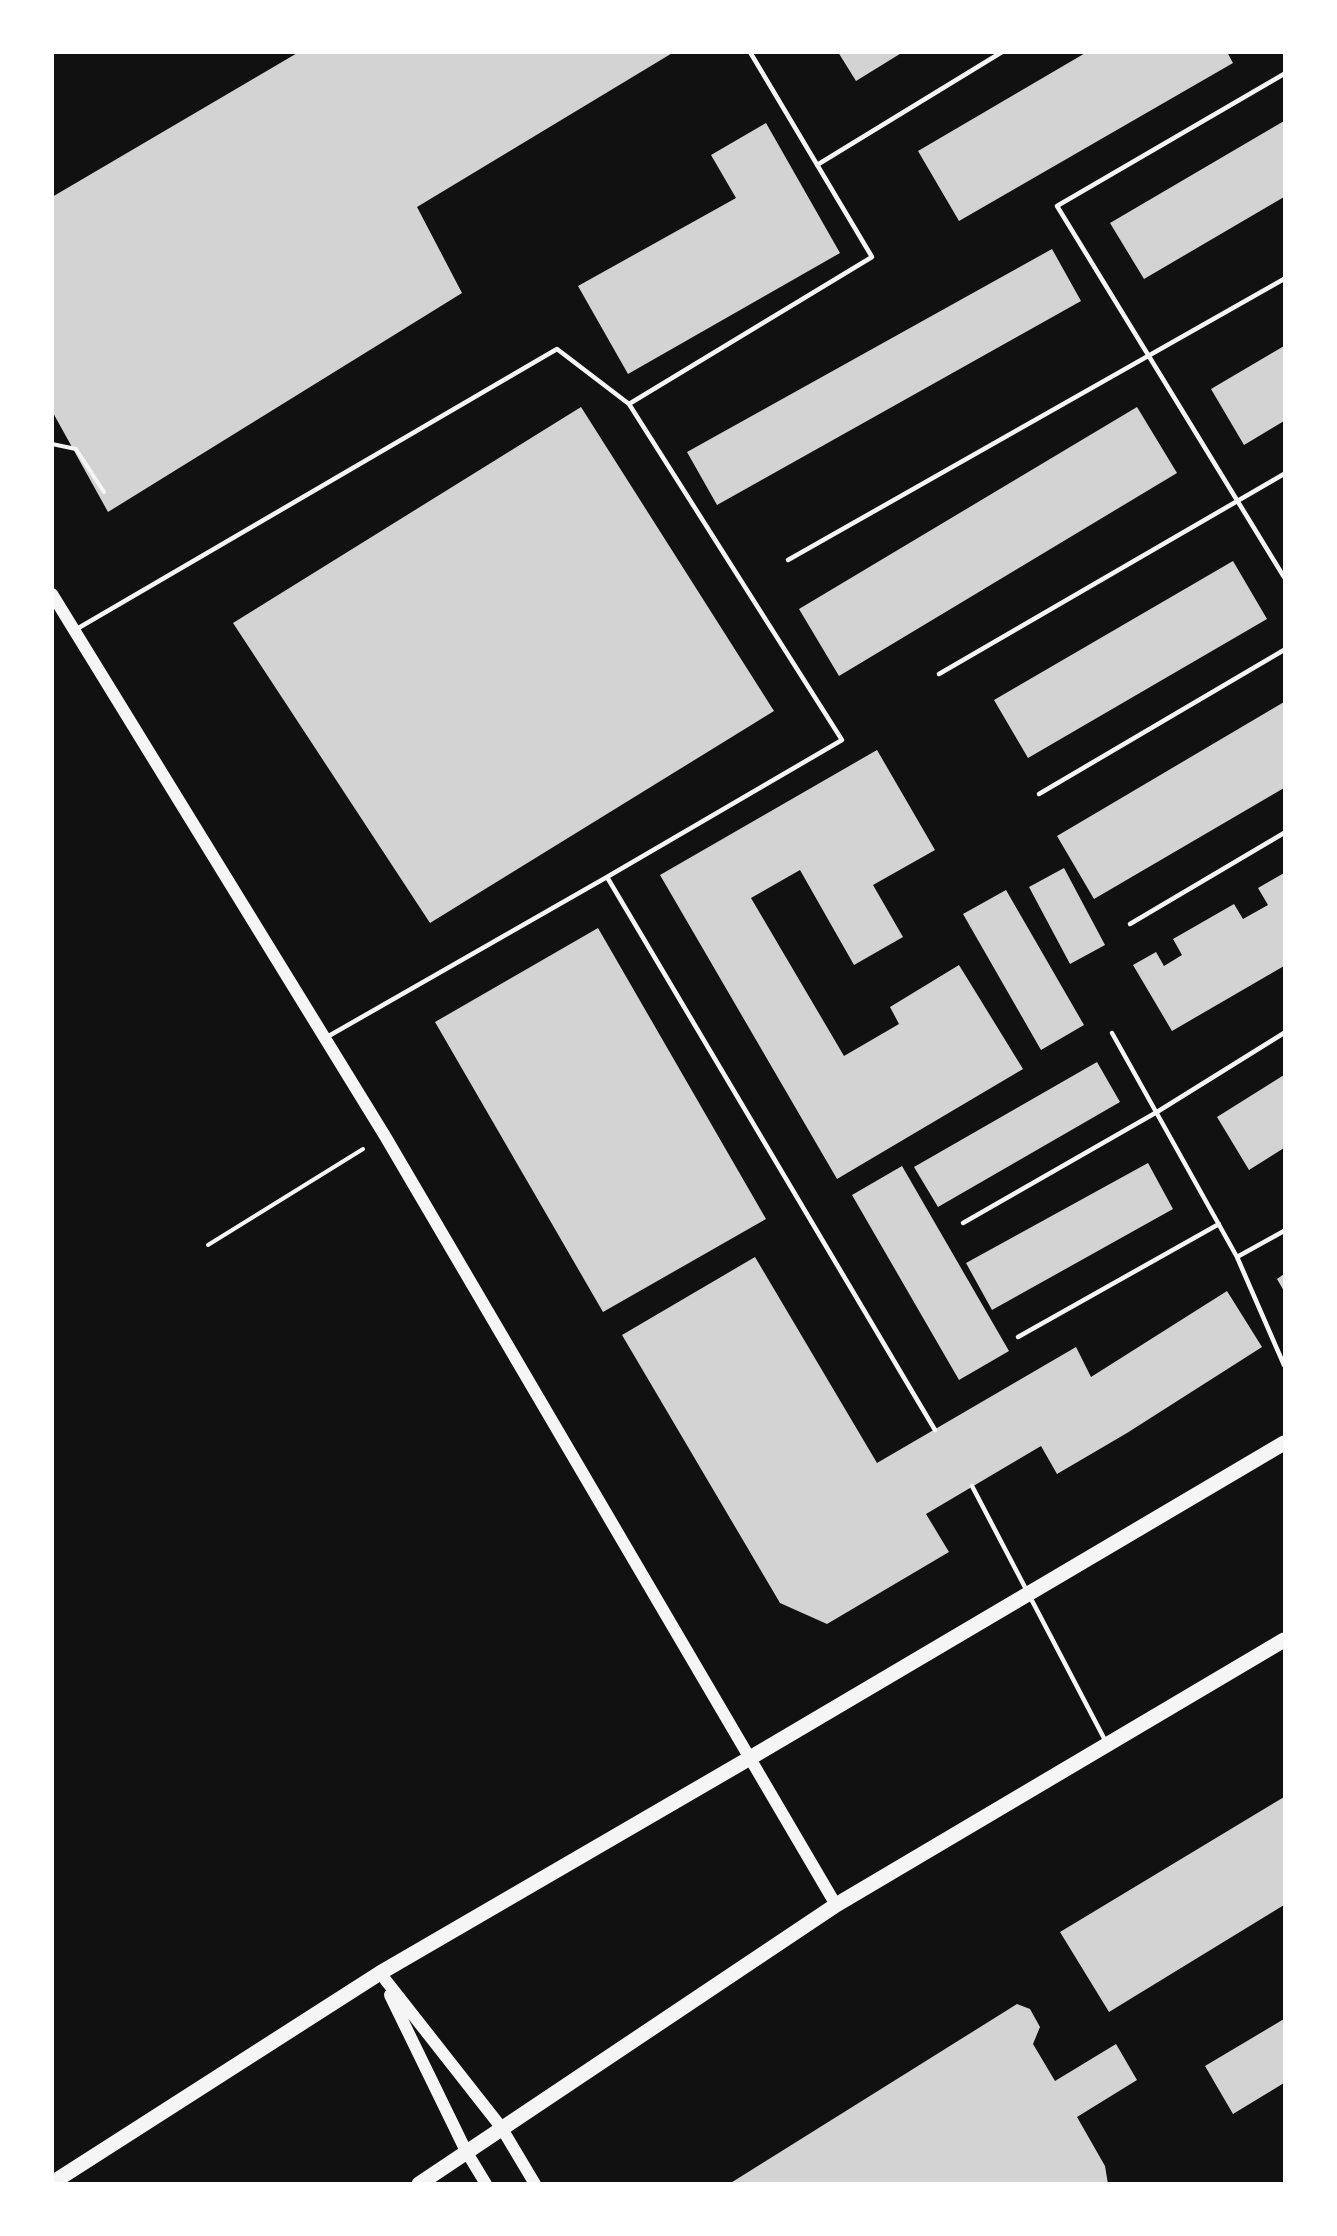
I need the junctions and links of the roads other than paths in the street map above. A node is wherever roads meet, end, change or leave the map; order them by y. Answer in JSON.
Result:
{"nodes":[{"id":1,"x":750,"y":52,"type":"edge"},
{"id":2,"x":1002,"y":52,"type":"edge"},
{"id":3,"x":1284,"y":74,"type":"edge"},
{"id":4,"x":817,"y":165,"type":"junction"},
{"id":5,"x":1284,"y":279,"type":"edge"},
{"id":6,"x":1149,"y":355,"type":"junction"},
{"id":7,"x":629,"y":404,"type":"junction"},
{"id":8,"x":1284,"y":474,"type":"edge"},
{"id":9,"x":1238,"y":501,"type":"junction"},
{"id":10,"x":788,"y":560,"type":"dead end"},
{"id":11,"x":1284,"y":578,"type":"edge"},
{"id":12,"x":52,"y":594,"type":"edge"},
{"id":13,"x":75,"y":630,"type":"junction"},
{"id":14,"x":1284,"y":650,"type":"edge"},
{"id":15,"x":939,"y":674,"type":"dead end"},
{"id":16,"x":1039,"y":794,"type":"dead end"},
{"id":17,"x":1284,"y":833,"type":"edge"},
{"id":18,"x":607,"y":877,"type":"junction"},
{"id":19,"x":1130,"y":924,"type":"dead end"},
{"id":20,"x":1112,"y":1033,"type":"dead end"},
{"id":21,"x":1284,"y":1033,"type":"edge"},
{"id":22,"x":325,"y":1038,"type":"junction"},
{"id":23,"x":1156,"y":1113,"type":"junction"},
{"id":24,"x":963,"y":1223,"type":"dead end"},
{"id":25,"x":1219,"y":1224,"type":"junction"},
{"id":26,"x":1284,"y":1231,"type":"edge"},
{"id":27,"x":1238,"y":1257,"type":"junction"},
{"id":28,"x":1018,"y":1337,"type":"dead end"},
{"id":29,"x":1284,"y":1365,"type":"edge"},
{"id":30,"x":935,"y":1430,"type":"dead end"},
{"id":31,"x":1284,"y":1443,"type":"edge"},
{"id":32,"x":972,"y":1486,"type":"dead end"},
{"id":33,"x":1029,"y":1594,"type":"junction"},
{"id":34,"x":1284,"y":1640,"type":"edge"},
{"id":35,"x":1108,"y":1745,"type":"junction"},
{"id":36,"x":750,"y":1758,"type":"junction"},
{"id":37,"x":836,"y":1905,"type":"junction"},
{"id":38,"x":380,"y":1972,"type":"junction"},
{"id":39,"x":501,"y":2127,"type":"junction"},
{"id":40,"x":466,"y":2151,"type":"junction"},
{"id":41,"x":52,"y":2183,"type":"edge"},
{"id":42,"x":419,"y":2184,"type":"edge"},
{"id":43,"x":486,"y":2184,"type":"edge"},
{"id":44,"x":535,"y":2184,"type":"edge"}],
"edges":[{"from":1,"to":4,"type":"lane"},
{"from":2,"to":4,"type":"lane"},
{"from":3,"to":6,"type":"lane"},
{"from":4,"to":7,"type":"lane"},
{"from":5,"to":6,"type":"lane"},
{"from":6,"to":9,"type":"lane"},
{"from":6,"to":10,"type":"lane"},
{"from":7,"to":13,"type":"lane"},
{"from":7,"to":18,"type":"lane"},
{"from":8,"to":9,"type":"lane"},
{"from":9,"to":11,"type":"lane"},
{"from":9,"to":15,"type":"lane"},
{"from":12,"to":13,"type":"main road"},
{"from":13,"to":22,"type":"main road"},
{"from":14,"to":16,"type":"lane"},
{"from":17,"to":19,"type":"lane"},
{"from":18,"to":22,"type":"lane"},
{"from":18,"to":30,"type":"lane"},
{"from":20,"to":23,"type":"lane"},
{"from":21,"to":23,"type":"lane"},
{"from":22,"to":36,"type":"main road"},
{"from":23,"to":24,"type":"lane"},
{"from":23,"to":25,"type":"lane"},
{"from":25,"to":27,"type":"lane"},
{"from":25,"to":28,"type":"lane"},
{"from":26,"to":27,"type":"lane"},
{"from":27,"to":29,"type":"lane"},
{"from":31,"to":33,"type":"main road"},
{"from":32,"to":33,"type":"lane"},
{"from":33,"to":35,"type":"lane"},
{"from":33,"to":36,"type":"main road"},
{"from":34,"to":35,"type":"main road"},
{"from":35,"to":37,"type":"main road"},
{"from":36,"to":37,"type":"main road"},
{"from":36,"to":38,"type":"main road"},
{"from":37,"to":39,"type":"main road"},
{"from":38,"to":39,"type":"main road"},
{"from":38,"to":40,"type":"main road"},
{"from":38,"to":41,"type":"main road"},
{"from":39,"to":40,"type":"main road"},
{"from":39,"to":44,"type":"main road"},
{"from":40,"to":42,"type":"main road"},
{"from":40,"to":43,"type":"main road"}]}
